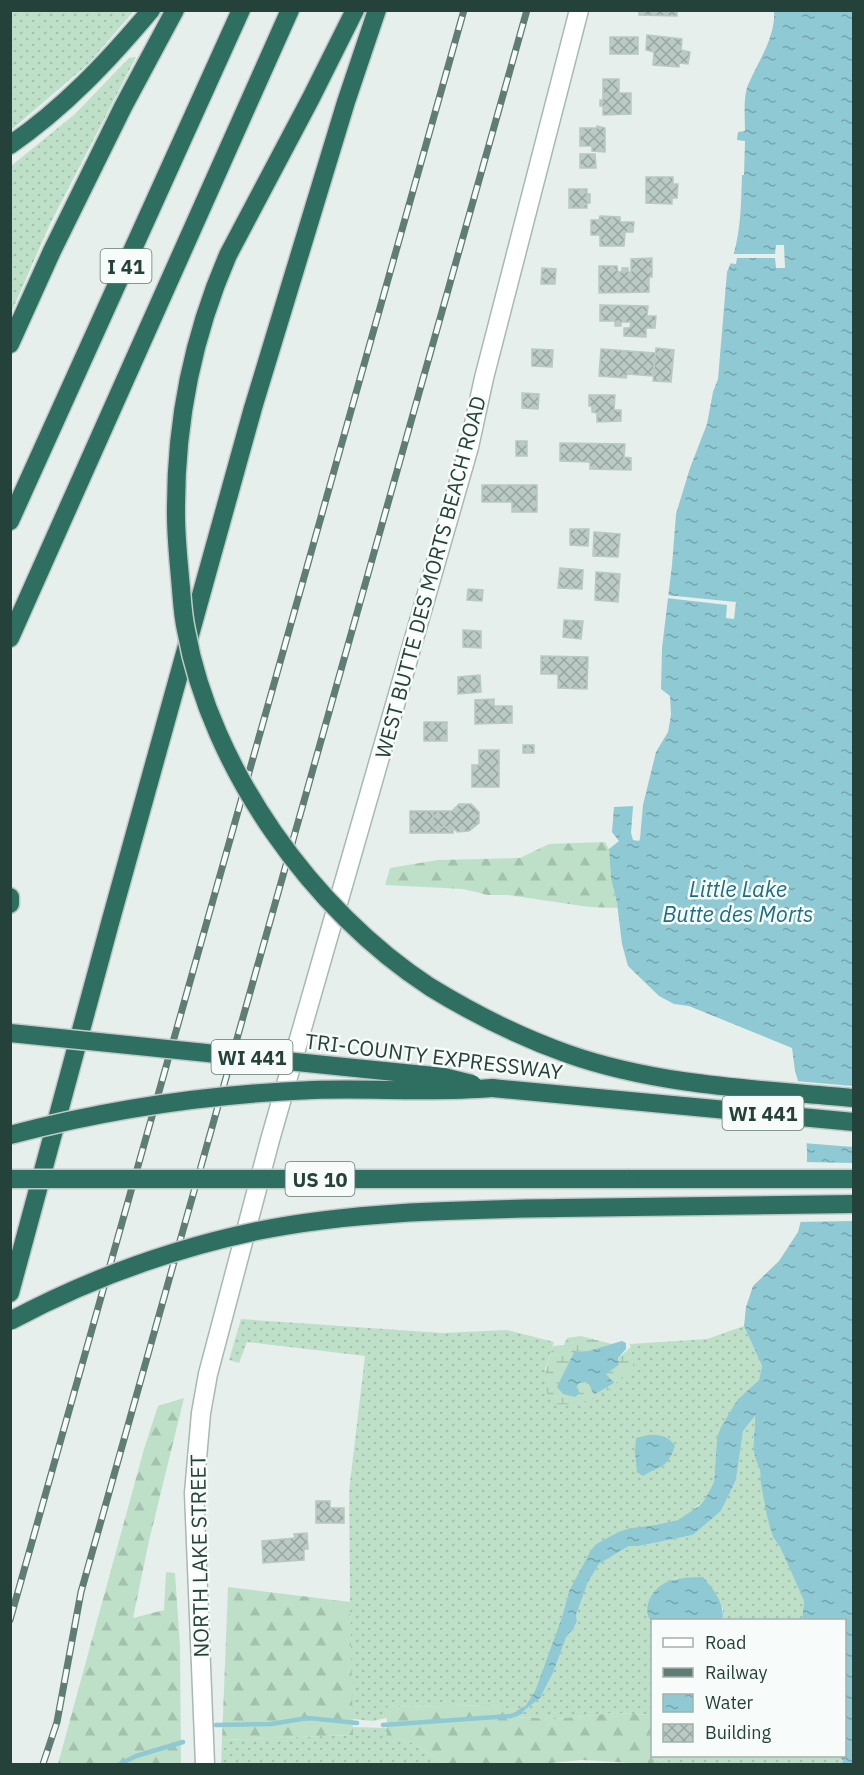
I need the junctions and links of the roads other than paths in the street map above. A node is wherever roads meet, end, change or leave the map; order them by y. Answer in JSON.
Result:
{"nodes":[{"id":1,"x":151,"y":10,"type":"edge"},
{"id":2,"x":175,"y":10,"type":"edge"},
{"id":3,"x":241,"y":10,"type":"edge"},
{"id":4,"x":290,"y":10,"type":"edge"},
{"id":5,"x":355,"y":10,"type":"edge"},
{"id":6,"x":377,"y":10,"type":"edge"},
{"id":7,"x":579,"y":10,"type":"edge"},
{"id":8,"x":10,"y":145,"type":"edge"},
{"id":9,"x":10,"y":344,"type":"edge"},
{"id":10,"x":10,"y":522,"type":"edge"},
{"id":11,"x":10,"y":638,"type":"edge"},
{"id":12,"x":10,"y":897,"type":"edge"},
{"id":13,"x":10,"y":904,"type":"edge"},
{"id":14,"x":10,"y":1033,"type":"edge"},
{"id":15,"x":492,"y":1088,"type":"junction"},
{"id":16,"x":854,"y":1098,"type":"edge"},
{"id":17,"x":854,"y":1122,"type":"edge"},
{"id":18,"x":10,"y":1135,"type":"edge"},
{"id":19,"x":270,"y":1140,"type":"joint"},
{"id":20,"x":10,"y":1179,"type":"edge"},
{"id":21,"x":854,"y":1179,"type":"edge"},
{"id":22,"x":854,"y":1204,"type":"edge"},
{"id":23,"x":10,"y":1293,"type":"edge"},
{"id":24,"x":10,"y":1321,"type":"edge"},
{"id":25,"x":205,"y":1764,"type":"edge"}],
"edges":[{"from":1,"to":8,"type":"highway"},
{"from":2,"to":9,"type":"highway"},
{"from":3,"to":10,"type":"highway","number":"I 41"},
{"from":4,"to":11,"type":"highway","number":"I 41"},
{"from":5,"to":16,"type":"highway","bridge":true},
{"from":6,"to":23,"type":"highway"},
{"from":7,"to":19,"type":"street","name":"WEST BUTTE DES MORTS BEACH ROAD"},
{"from":12,"to":13,"type":"highway"},
{"from":14,"to":15,"type":"highway","name":"TRI-COUNTY EXPRESSWAY","number":"WI 441","bridge":true},
{"from":15,"to":17,"type":"highway","name":"TRI-COUNTY EXPRESSWAY","number":"WI 441"},
{"from":15,"to":18,"type":"highway","bridge":true},
{"from":19,"to":25,"type":"street","name":"NORTH LAKE STREET"},
{"from":20,"to":21,"type":"highway","number":"US 10","bridge":true},
{"from":22,"to":24,"type":"highway","bridge":true}]}
